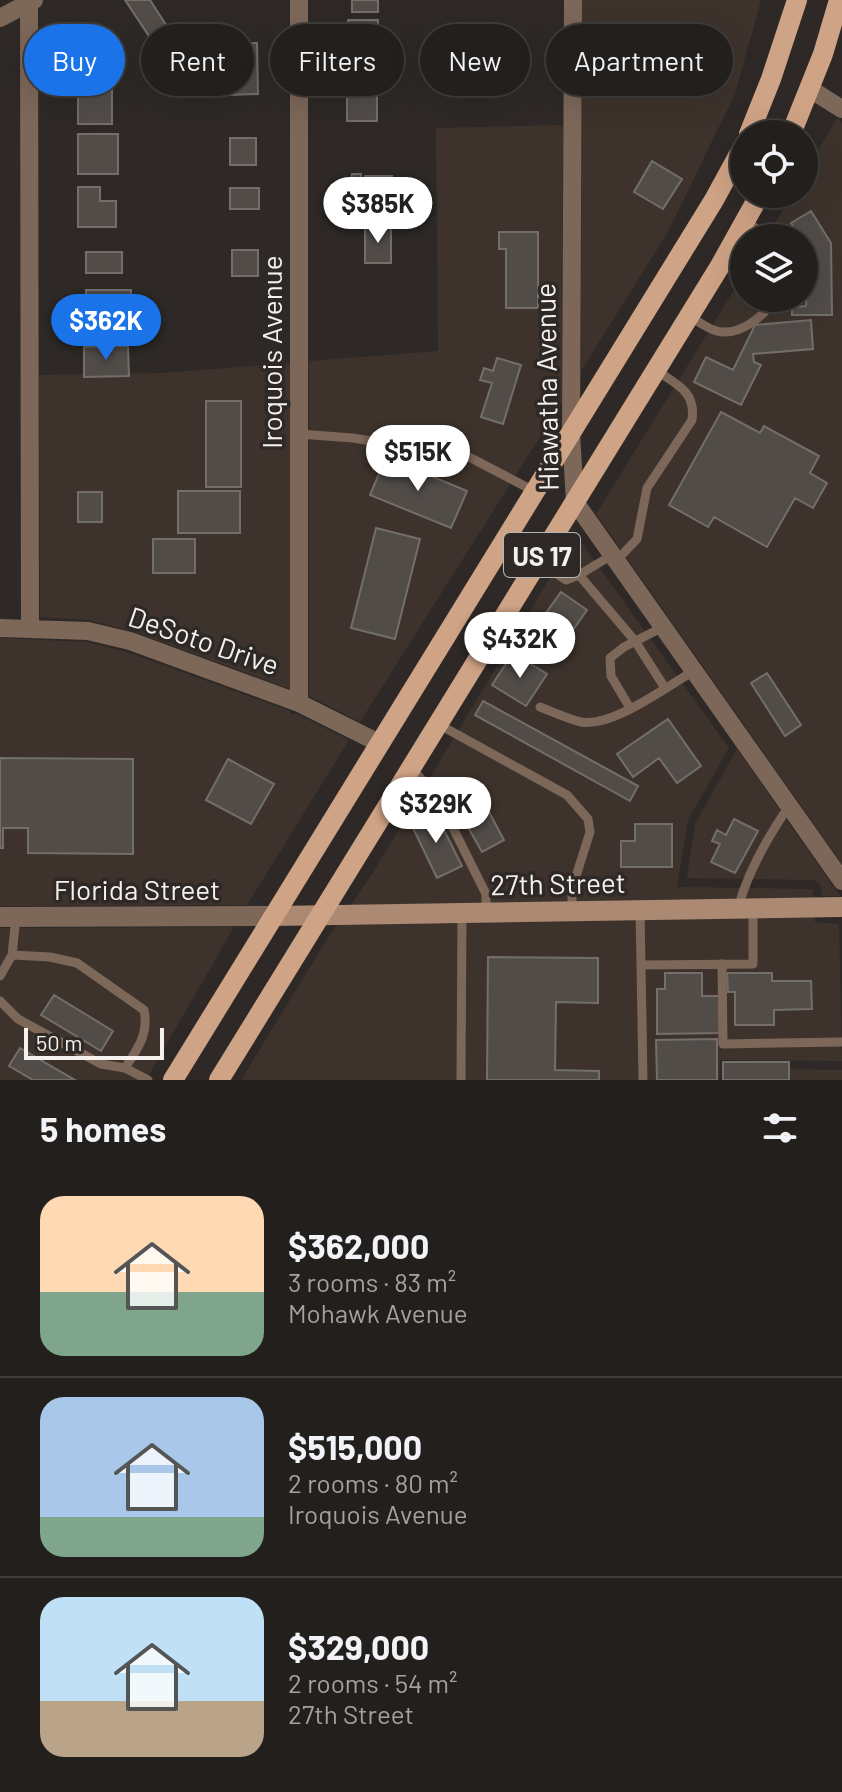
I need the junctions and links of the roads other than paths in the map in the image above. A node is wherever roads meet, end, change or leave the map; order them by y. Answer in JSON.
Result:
{"nodes":[{"id":1,"x":299,"y":0,"type":"edge"},
{"id":2,"x":573,"y":0,"type":"edge"},
{"id":3,"x":797,"y":0,"type":"edge"},
{"id":4,"x":839,"y":0,"type":"edge"},
{"id":5,"x":30,"y":1,"type":"edge"},
{"id":6,"x":0,"y":18,"type":"edge"},
{"id":7,"x":838,"y":18,"type":"edge"},
{"id":8,"x":810,"y":89,"type":"junction"},
{"id":9,"x":842,"y":109,"type":"edge"},
{"id":10,"x":755,"y":120,"type":"edge"},
{"id":11,"x":797,"y":120,"type":"edge"},
{"id":12,"x":730,"y":171,"type":"edge"},
{"id":13,"x":752,"y":208,"type":"edge"},
{"id":14,"x":745,"y":221,"type":"junction"},
{"id":15,"x":749,"y":224,"type":"edge"},
{"id":16,"x":764,"y":312,"type":"edge"},
{"id":17,"x":689,"y":316,"type":"junction"},
{"id":18,"x":656,"y":370,"type":"junction"},
{"id":19,"x":571,"y":433,"type":"junction"},
{"id":20,"x":299,"y":434,"type":"junction"},
{"id":21,"x":535,"y":491,"type":"junction"},
{"id":22,"x":575,"y":502,"type":"junction"},
{"id":23,"x":614,"y":558,"type":"junction"},
{"id":24,"x":538,"y":561,"type":"junction"},
{"id":25,"x":579,"y":575,"type":"junction"},
{"id":26,"x":30,"y":627,"type":"junction"},
{"id":27,"x":663,"y":627,"type":"junction"},
{"id":28,"x":0,"y":628,"type":"edge"},
{"id":29,"x":635,"y":641,"type":"junction"},
{"id":30,"x":694,"y":671,"type":"junction"},
{"id":31,"x":665,"y":688,"type":"junction"},
{"id":32,"x":299,"y":703,"type":"junction"},
{"id":33,"x":540,"y":707,"type":"dead end"},
{"id":34,"x":630,"y":708,"type":"junction"},
{"id":35,"x":438,"y":724,"type":"junction"},
{"id":36,"x":379,"y":743,"type":"junction"},
{"id":37,"x":411,"y":768,"type":"junction"},
{"id":38,"x":789,"y":806,"type":"junction"},
{"id":39,"x":842,"y":881,"type":"edge"},
{"id":40,"x":842,"y":907,"type":"edge"},
{"id":41,"x":745,"y":908,"type":"junction"},
{"id":42,"x":640,"y":910,"type":"junction"},
{"id":43,"x":572,"y":911,"type":"junction"},
{"id":44,"x":462,"y":912,"type":"junction"},
{"id":45,"x":486,"y":912,"type":"junction"},
{"id":46,"x":321,"y":914,"type":"junction"},
{"id":47,"x":274,"y":916,"type":"junction"},
{"id":48,"x":8,"y":917,"type":"edge"},
{"id":49,"x":12,"y":955,"type":"junction"},
{"id":50,"x":722,"y":964,"type":"junction"},
{"id":51,"x":641,"y":965,"type":"junction"},
{"id":52,"x":0,"y":976,"type":"edge"},
{"id":53,"x":0,"y":1001,"type":"edge"},
{"id":54,"x":842,"y":1042,"type":"edge"},
{"id":55,"x":125,"y":1068,"type":"junction"},
{"id":56,"x":148,"y":1080,"type":"edge"},
{"id":57,"x":173,"y":1080,"type":"edge"},
{"id":58,"x":219,"y":1080,"type":"edge"},
{"id":59,"x":461,"y":1080,"type":"edge"},
{"id":60,"x":643,"y":1080,"type":"edge"}],
"edges":[{"from":1,"to":20,"type":"street","name":"Iroquois Avenue"},
{"from":2,"to":19,"type":"street","name":"Hiawatha Avenue"},
{"from":3,"to":10,"type":"main road"},
{"from":4,"to":7,"type":"main road"},
{"from":5,"to":6,"type":"street"},
{"from":5,"to":26,"type":"street"},
{"from":7,"to":8,"type":"main road"},
{"from":8,"to":9,"type":"street"},
{"from":8,"to":11,"type":"main road"},
{"from":12,"to":19,"type":"main road","number":"US 17"},
{"from":13,"to":14,"type":"main road","number":"US 17"},
{"from":14,"to":15,"type":"lane"},
{"from":14,"to":17,"type":"main road","number":"US 17"},
{"from":16,"to":17,"type":"lane"},
{"from":17,"to":18,"type":"main road","number":"US 17"},
{"from":18,"to":22,"type":"main road","number":"US 17"},
{"from":18,"to":23,"type":"lane"},
{"from":19,"to":21,"type":"main road","number":"US 17"},
{"from":19,"to":22,"type":"street","name":"Hiawatha Avenue"},
{"from":20,"to":21,"type":"lane"},
{"from":20,"to":32,"type":"street","name":"Iroquois Avenue"},
{"from":21,"to":36,"type":"main road","number":"US 17"},
{"from":22,"to":23,"type":"street","name":"Hiawatha Avenue"},
{"from":22,"to":24,"type":"main road","number":"US 17"},
{"from":23,"to":25,"type":"lane"},
{"from":23,"to":27,"type":"street","name":"Hiawatha Avenue"},
{"from":24,"to":25,"type":"lane"},
{"from":24,"to":35,"type":"main road","number":"US 17"},
{"from":25,"to":29,"type":"lane"},
{"from":26,"to":28,"type":"street","name":"DeSoto Drive"},
{"from":26,"to":32,"type":"street","name":"DeSoto Drive"},
{"from":27,"to":29,"type":"lane"},
{"from":27,"to":30,"type":"street","name":"Hiawatha Avenue"},
{"from":29,"to":31,"type":"lane"},
{"from":29,"to":34,"type":"lane"},
{"from":30,"to":31,"type":"lane"},
{"from":30,"to":38,"type":"street","name":"Hiawatha Avenue"},
{"from":31,"to":34,"type":"lane"},
{"from":32,"to":36,"type":"street","name":"DeSoto Drive"},
{"from":33,"to":34,"type":"lane"},
{"from":35,"to":37,"type":"main road","number":"US 17"},
{"from":35,"to":43,"type":"lane"},
{"from":36,"to":47,"type":"main road","number":"US 17"},
{"from":37,"to":45,"type":"lane"},
{"from":37,"to":46,"type":"main road","number":"US 17"},
{"from":38,"to":39,"type":"street","name":"Hiawatha Avenue"},
{"from":38,"to":41,"type":"lane"},
{"from":40,"to":41,"type":"main road","name":"27th Street"},
{"from":41,"to":42,"type":"main road","name":"27th Street"},
{"from":41,"to":50,"type":"lane"},
{"from":42,"to":43,"type":"main road","name":"27th Street"},
{"from":42,"to":51,"type":"lane"},
{"from":43,"to":45,"type":"main road","name":"27th Street"},
{"from":44,"to":45,"type":"main road","name":"27th Street"},
{"from":44,"to":46,"type":"main road","name":"27th Street"},
{"from":44,"to":59,"type":"lane"},
{"from":46,"to":47,"type":"main road","name":"27th Street"},
{"from":46,"to":58,"type":"main road","number":"US 17"},
{"from":47,"to":48,"type":"street","name":"Florida Street"},
{"from":47,"to":57,"type":"main road","number":"US 17"},
{"from":48,"to":49,"type":"lane"},
{"from":49,"to":52,"type":"lane"},
{"from":49,"to":55,"type":"lane"},
{"from":50,"to":51,"type":"lane"},
{"from":50,"to":54,"type":"lane"},
{"from":51,"to":60,"type":"lane"},
{"from":53,"to":55,"type":"lane"},
{"from":55,"to":56,"type":"lane"}]}
